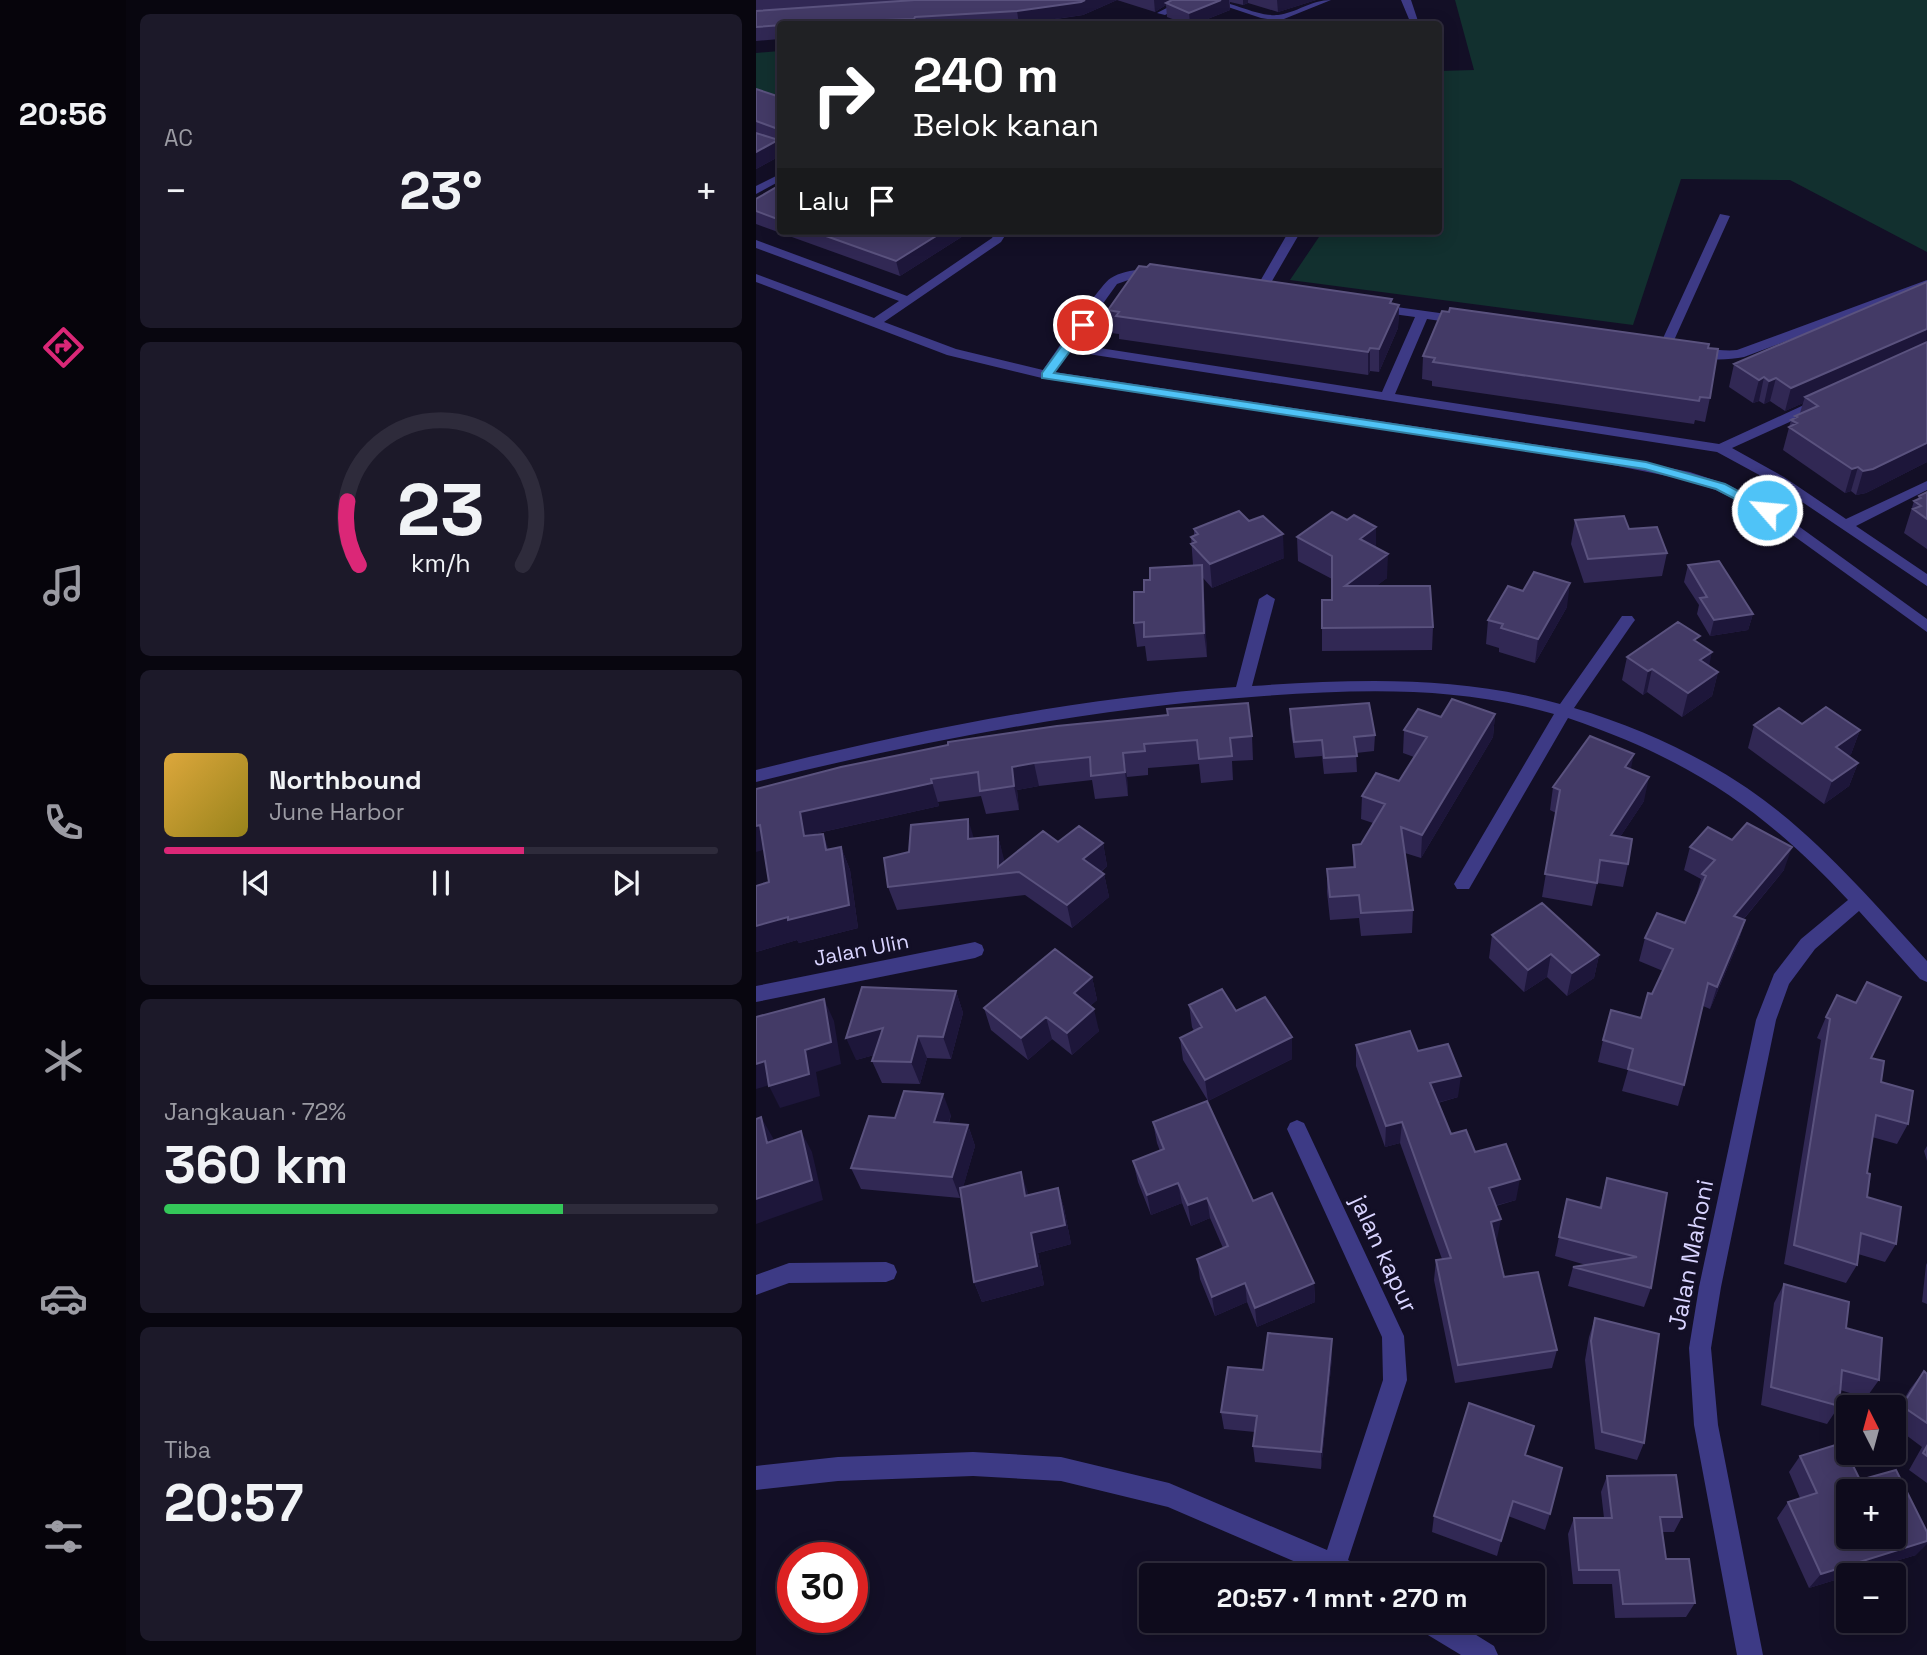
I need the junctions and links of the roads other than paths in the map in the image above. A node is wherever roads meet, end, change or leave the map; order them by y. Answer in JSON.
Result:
{"nodes":[{"id":1,"x":1189,"y":0,"type":"edge"},
{"id":2,"x":1212,"y":0,"type":"edge"},
{"id":3,"x":1326,"y":0,"type":"edge"},
{"id":4,"x":1406,"y":0,"type":"edge"},
{"id":5,"x":1161,"y":13,"type":"dead end"},
{"id":6,"x":1414,"y":21,"type":"edge"},
{"id":7,"x":777,"y":179,"type":"edge"},
{"id":8,"x":756,"y":191,"type":"edge"},
{"id":9,"x":1724,"y":216,"type":"dead end"},
{"id":10,"x":1000,"y":235,"type":"edge"},
{"id":11,"x":1293,"y":235,"type":"edge"},
{"id":12,"x":756,"y":244,"type":"edge"},
{"id":13,"x":756,"y":278,"type":"edge"},
{"id":14,"x":1173,"y":278,"type":"edge"},
{"id":15,"x":1927,"y":284,"type":"edge"},
{"id":16,"x":1261,"y":290,"type":"edge"},
{"id":17,"x":907,"y":300,"type":"junction"},
{"id":18,"x":1368,"y":307,"type":"edge"},
{"id":19,"x":1422,"y":315,"type":"junction"},
{"id":20,"x":1476,"y":322,"type":"edge"},
{"id":21,"x":875,"y":323,"type":"junction"},
{"id":22,"x":1068,"y":347,"type":"junction"},
{"id":23,"x":1046,"y":375,"type":"junction"},
{"id":24,"x":1387,"y":397,"type":"junction"},
{"id":25,"x":1831,"y":398,"type":"edge"},
{"id":26,"x":1721,"y":448,"type":"junction"},
{"id":27,"x":1927,"y":485,"type":"edge"},
{"id":28,"x":1847,"y":524,"type":"junction"},
{"id":29,"x":1927,"y":581,"type":"edge"},
{"id":30,"x":1267,"y":599,"type":"dead end"},
{"id":31,"x":1627,"y":620,"type":"dead end"},
{"id":32,"x":1927,"y":627,"type":"edge"},
{"id":33,"x":1242,"y":691,"type":"junction"},
{"id":34,"x":1563,"y":712,"type":"junction"},
{"id":35,"x":756,"y":776,"type":"edge"},
{"id":36,"x":1463,"y":884,"type":"dead end"},
{"id":37,"x":1860,"y":900,"type":"junction"},
{"id":38,"x":975,"y":950,"type":"dead end"},
{"id":39,"x":1927,"y":974,"type":"edge"},
{"id":40,"x":756,"y":994,"type":"edge"},
{"id":41,"x":1297,"y":1129,"type":"dead end"},
{"id":42,"x":886,"y":1272,"type":"dead end"},
{"id":43,"x":756,"y":1285,"type":"edge"},
{"id":44,"x":756,"y":1478,"type":"edge"},
{"id":45,"x":1326,"y":1563,"type":"edge"},
{"id":46,"x":1344,"y":1563,"type":"edge"},
{"id":47,"x":1449,"y":1633,"type":"edge"},
{"id":48,"x":1485,"y":1655,"type":"edge"},
{"id":49,"x":1750,"y":1655,"type":"edge"}],
"edges":[{"from":1,"to":5,"type":"street"},
{"from":2,"to":3,"type":"street"},
{"from":4,"to":6,"type":"street"},
{"from":7,"to":8,"type":"street"},
{"from":9,"to":15,"type":"street"},
{"from":10,"to":17,"type":"street"},
{"from":11,"to":16,"type":"street"},
{"from":12,"to":17,"type":"street"},
{"from":13,"to":21,"type":"street"},
{"from":14,"to":22,"type":"street"},
{"from":17,"to":21,"type":"street"},
{"from":18,"to":19,"type":"street"},
{"from":19,"to":20,"type":"street"},
{"from":19,"to":24,"type":"street"},
{"from":21,"to":23,"type":"street"},
{"from":22,"to":23,"type":"street"},
{"from":22,"to":24,"type":"street"},
{"from":23,"to":32,"type":"street"},
{"from":24,"to":26,"type":"street"},
{"from":25,"to":26,"type":"street"},
{"from":26,"to":28,"type":"street"},
{"from":27,"to":28,"type":"street"},
{"from":28,"to":29,"type":"street"},
{"from":30,"to":33,"type":"street"},
{"from":31,"to":34,"type":"street"},
{"from":33,"to":34,"type":"street"},
{"from":33,"to":35,"type":"street"},
{"from":34,"to":36,"type":"street"},
{"from":34,"to":37,"type":"street"},
{"from":37,"to":39,"type":"street"},
{"from":37,"to":49,"type":"street","name":"Jalan Mahoni"},
{"from":38,"to":40,"type":"street","name":"Jalan Ulin"},
{"from":41,"to":46,"type":"street","name":"jalan kapur"},
{"from":42,"to":43,"type":"street"},
{"from":44,"to":45,"type":"street"},
{"from":47,"to":48,"type":"street"}]}
